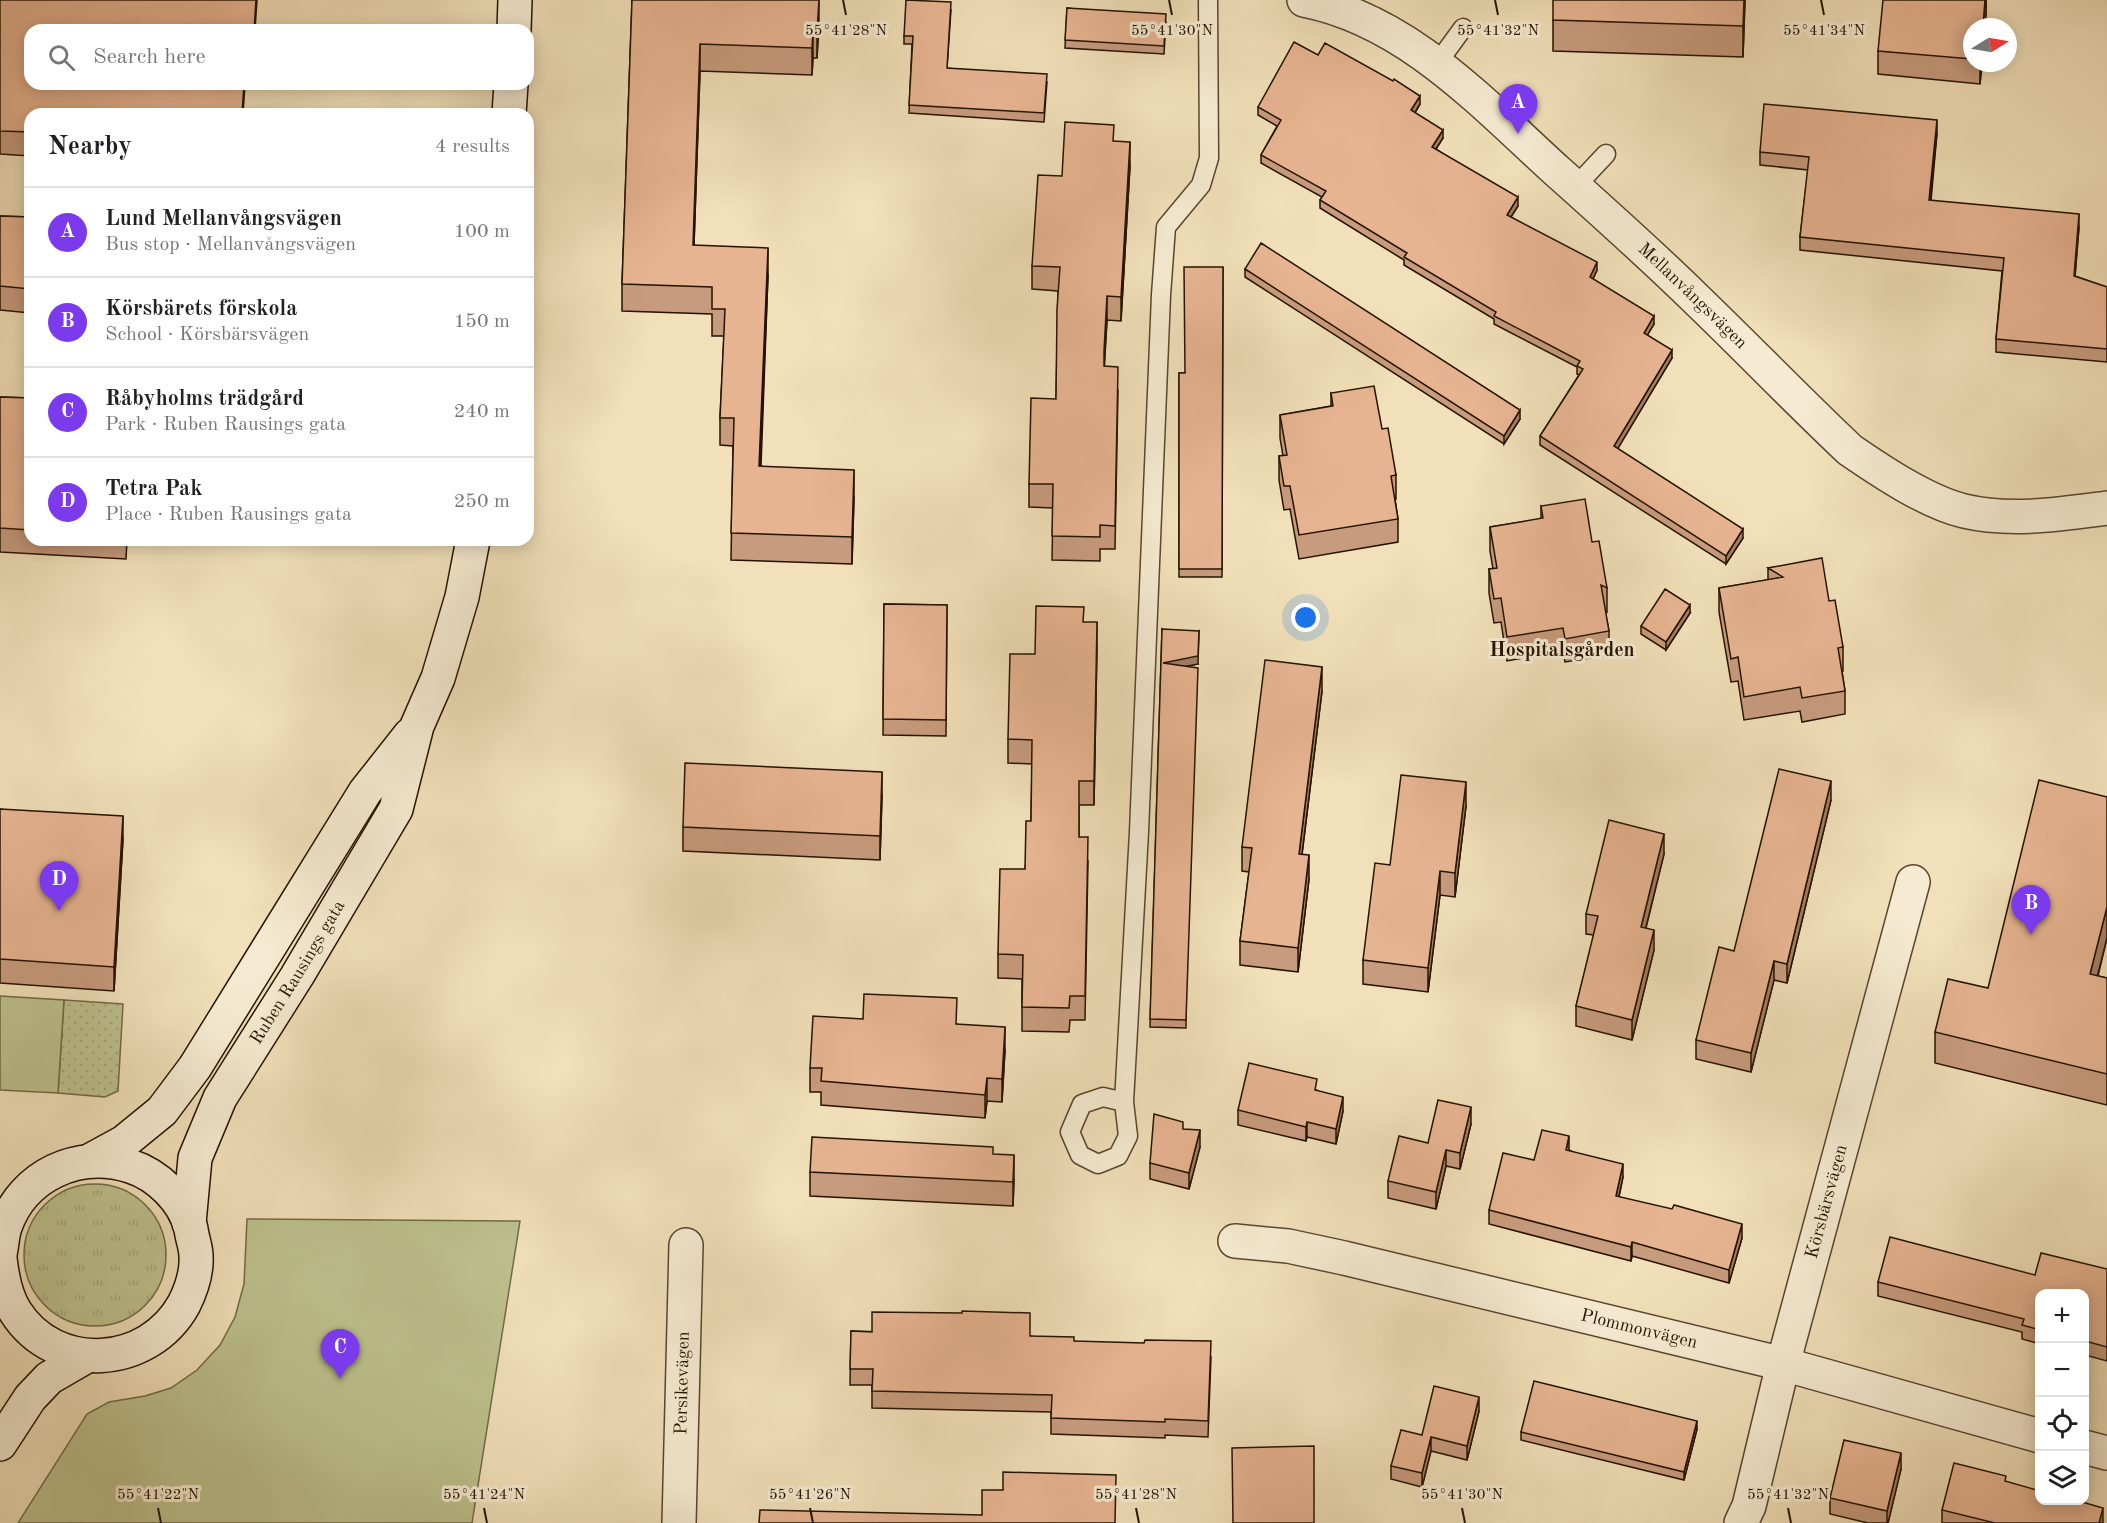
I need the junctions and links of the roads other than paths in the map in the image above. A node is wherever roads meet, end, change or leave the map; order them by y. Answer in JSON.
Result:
{"nodes":[{"id":1,"x":515,"y":0,"type":"edge"},
{"id":2,"x":1208,"y":0,"type":"edge"},
{"id":3,"x":1304,"y":0,"type":"edge"},
{"id":4,"x":514,"y":24,"type":"edge"},
{"id":5,"x":1463,"y":28,"type":"dead end"},
{"id":6,"x":1436,"y":65,"type":"junction"},
{"id":7,"x":511,"y":90,"type":"edge"},
{"id":8,"x":509,"y":108,"type":"edge"},
{"id":9,"x":1606,"y":154,"type":"dead end"},
{"id":10,"x":1575,"y":187,"type":"junction"},
{"id":11,"x":2107,"y":508,"type":"edge"},
{"id":12,"x":472,"y":546,"type":"edge"},
{"id":13,"x":417,"y":726,"type":"junction"},
{"id":14,"x":1913,"y":882,"type":"dead end"},
{"id":15,"x":1125,"y":1102,"type":"dead end"},
{"id":16,"x":91,"y":1160,"type":"junction"},
{"id":17,"x":9,"y":1197,"type":"edge"},
{"id":18,"x":189,"y":1223,"type":"junction"},
{"id":19,"x":1235,"y":1240,"type":"dead end"},
{"id":20,"x":686,"y":1245,"type":"dead end"},
{"id":21,"x":1,"y":1266,"type":"edge"},
{"id":22,"x":0,"y":1324,"type":"edge"},
{"id":23,"x":87,"y":1356,"type":"junction"},
{"id":24,"x":1783,"y":1364,"type":"junction"},
{"id":25,"x":2035,"y":1435,"type":"edge"},
{"id":26,"x":0,"y":1444,"type":"edge"},
{"id":27,"x":2089,"y":1448,"type":"edge"},
{"id":28,"x":2107,"y":1453,"type":"edge"},
{"id":29,"x":679,"y":1523,"type":"edge"},
{"id":30,"x":1742,"y":1523,"type":"edge"}],
"edges":[{"from":1,"to":4,"type":"street"},
{"from":2,"to":15,"type":"lane"},
{"from":3,"to":6,"type":"street","name":"Mellanvångsvägen"},
{"from":5,"to":6,"type":"lane"},
{"from":6,"to":10,"type":"street","name":"Mellanvångsvägen"},
{"from":7,"to":8,"type":"street"},
{"from":9,"to":10,"type":"lane"},
{"from":10,"to":11,"type":"street","name":"Mellanvångsvägen"},
{"from":12,"to":13,"type":"street","name":"Ruben Rausings gata"},
{"from":13,"to":16,"type":"street","name":"Ruben Rausings gata"},
{"from":13,"to":18,"type":"street","name":"Ruben Rausings gata"},
{"from":14,"to":24,"type":"street","name":"Körsbärsvägen"},
{"from":16,"to":17,"type":"street","name":"Ruben Rausings gata"},
{"from":16,"to":18,"type":"street","name":"Ruben Rausings gata"},
{"from":17,"to":21,"type":"street","name":"Ruben Rausings gata"},
{"from":18,"to":23,"type":"street","name":"Ruben Rausings gata"},
{"from":19,"to":24,"type":"street","name":"Plommonvägen"},
{"from":20,"to":29,"type":"street","name":"Persikevägen"},
{"from":21,"to":22,"type":"street","name":"Ruben Rausings gata"},
{"from":21,"to":23,"type":"street","name":"Ruben Rausings gata"},
{"from":23,"to":26,"type":"street","name":"Ruben Rausings gata"},
{"from":24,"to":25,"type":"street","name":"Plommonvägen"},
{"from":24,"to":30,"type":"street","name":"Körsbärsvägen"},
{"from":27,"to":28,"type":"street"}]}
